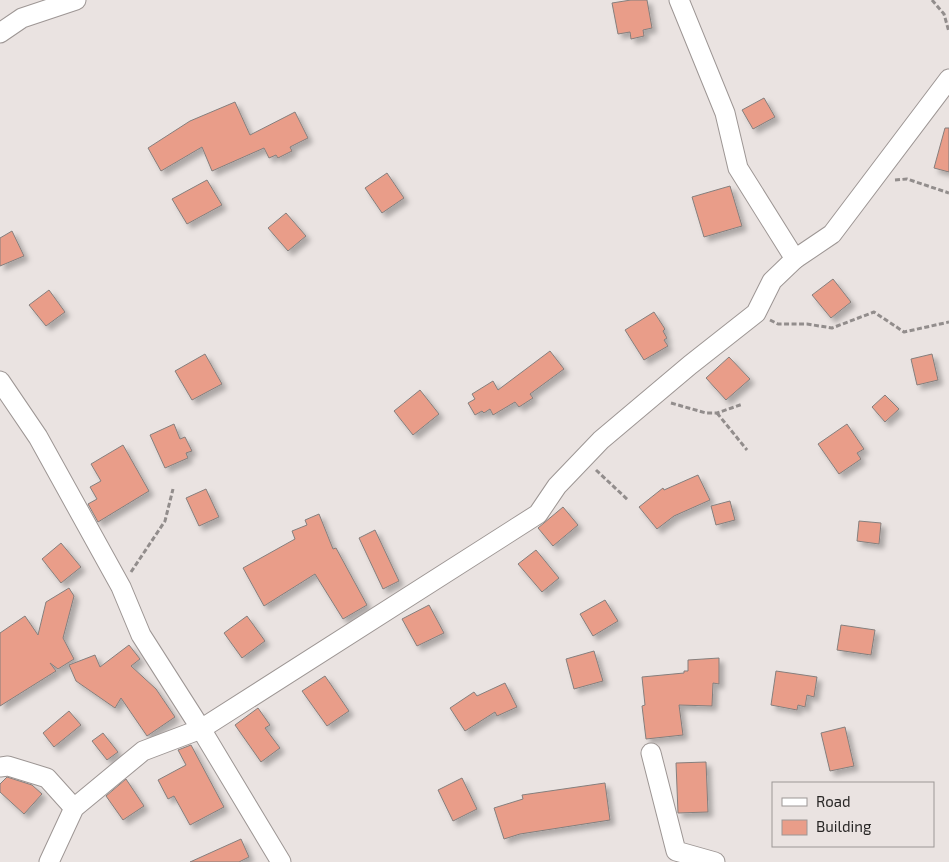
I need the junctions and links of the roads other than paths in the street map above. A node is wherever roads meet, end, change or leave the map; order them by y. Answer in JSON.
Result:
{"nodes":[{"id":1,"x":76,"y":0,"type":"edge"},
{"id":2,"x":679,"y":0,"type":"edge"},
{"id":3,"x":0,"y":33,"type":"edge"},
{"id":4,"x":949,"y":79,"type":"edge"},
{"id":5,"x":795,"y":259,"type":"junction"},
{"id":6,"x":0,"y":381,"type":"edge"},
{"id":7,"x":202,"y":729,"type":"junction"},
{"id":8,"x":651,"y":753,"type":"dead end"},
{"id":9,"x":0,"y":767,"type":"edge"},
{"id":10,"x":74,"y":808,"type":"junction"},
{"id":11,"x":671,"y":857,"type":"edge"},
{"id":12,"x":49,"y":862,"type":"edge"},
{"id":13,"x":281,"y":862,"type":"edge"},
{"id":14,"x":715,"y":862,"type":"edge"}],
"edges":[{"from":1,"to":3,"type":"street"},
{"from":2,"to":5,"type":"street"},
{"from":4,"to":5,"type":"street"},
{"from":5,"to":7,"type":"street"},
{"from":6,"to":7,"type":"street"},
{"from":7,"to":10,"type":"street"},
{"from":7,"to":13,"type":"street"},
{"from":8,"to":11,"type":"street"},
{"from":9,"to":10,"type":"street"},
{"from":10,"to":12,"type":"street"},
{"from":11,"to":14,"type":"street"}]}
